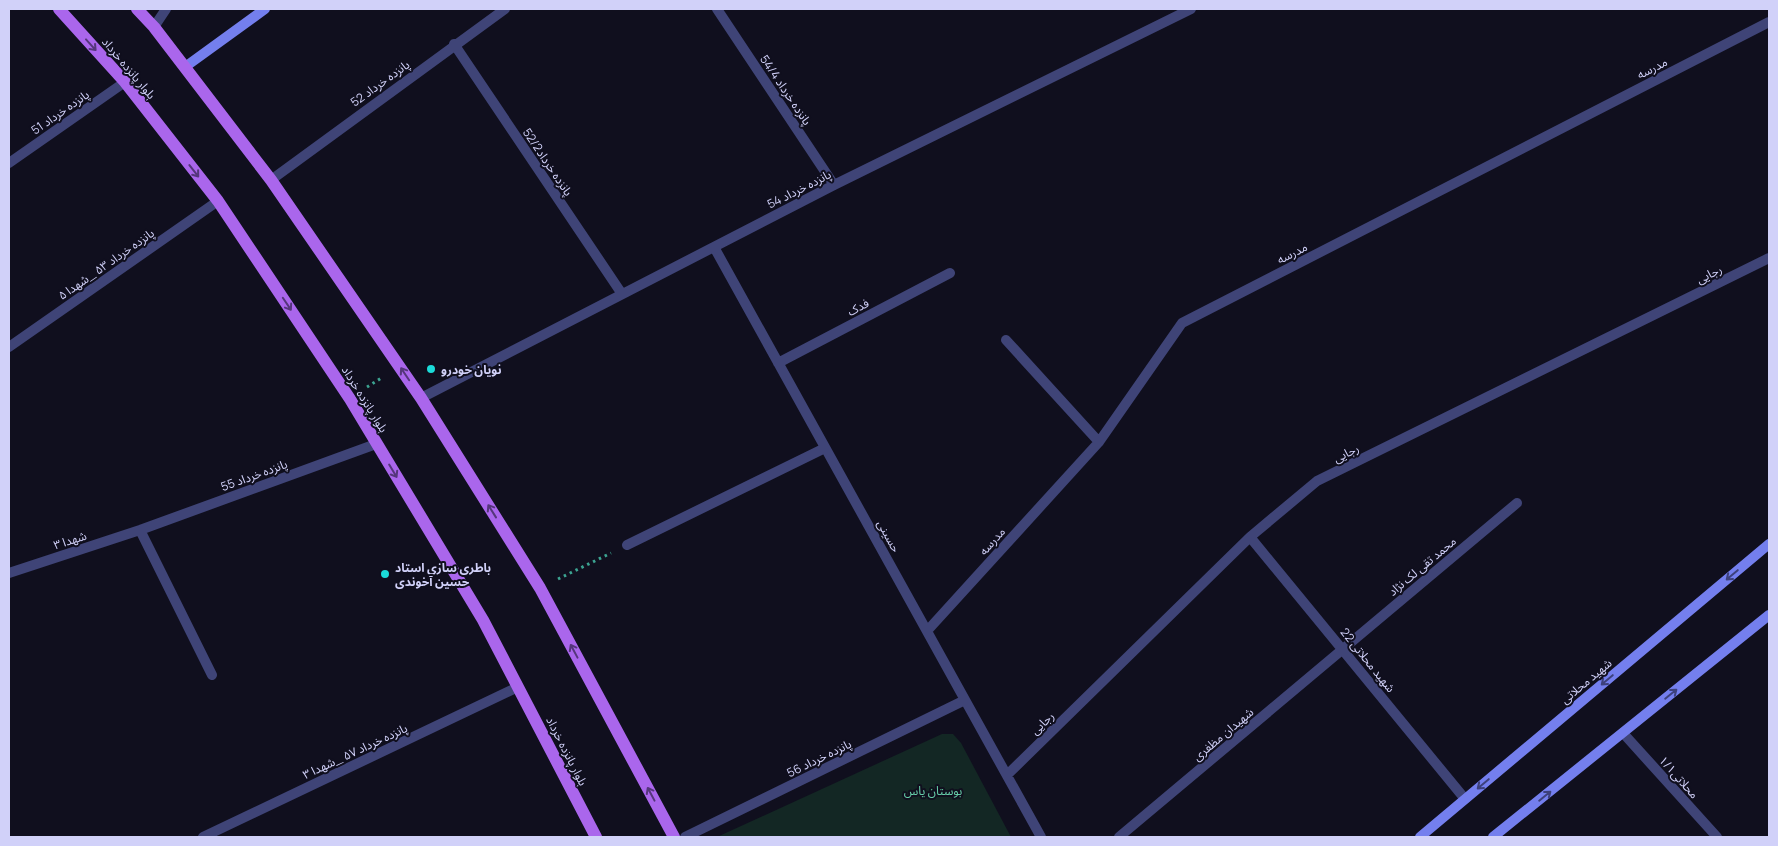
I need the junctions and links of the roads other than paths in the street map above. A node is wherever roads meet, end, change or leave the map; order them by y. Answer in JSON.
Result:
{"nodes":[{"id":1,"x":59,"y":9,"type":"edge"},
{"id":2,"x":137,"y":9,"type":"edge"},
{"id":3,"x":166,"y":9,"type":"edge"},
{"id":4,"x":265,"y":9,"type":"edge"},
{"id":5,"x":504,"y":9,"type":"edge"},
{"id":6,"x":717,"y":9,"type":"edge"},
{"id":7,"x":1191,"y":9,"type":"edge"},
{"id":8,"x":1769,"y":22,"type":"edge"},
{"id":9,"x":154,"y":27,"type":"junction"},
{"id":10,"x":454,"y":44,"type":"junction"},
{"id":11,"x":185,"y":67,"type":"junction"},
{"id":12,"x":125,"y":82,"type":"junction"},
{"id":13,"x":9,"y":163,"type":"edge"},
{"id":14,"x":271,"y":180,"type":"junction"},
{"id":15,"x":834,"y":184,"type":"junction"},
{"id":16,"x":218,"y":201,"type":"junction"},
{"id":17,"x":714,"y":247,"type":"junction"},
{"id":18,"x":1769,"y":258,"type":"edge"},
{"id":19,"x":950,"y":273,"type":"dead end"},
{"id":20,"x":622,"y":294,"type":"junction"},
{"id":21,"x":1006,"y":340,"type":"dead end"},
{"id":22,"x":9,"y":347,"type":"edge"},
{"id":23,"x":778,"y":363,"type":"junction"},
{"id":24,"x":421,"y":398,"type":"junction"},
{"id":25,"x":1099,"y":442,"type":"junction"},
{"id":26,"x":376,"y":444,"type":"junction"},
{"id":27,"x":825,"y":448,"type":"junction"},
{"id":28,"x":1517,"y":503,"type":"dead end"},
{"id":29,"x":140,"y":530,"type":"junction"},
{"id":30,"x":1250,"y":537,"type":"junction"},
{"id":31,"x":1769,"y":544,"type":"edge"},
{"id":32,"x":627,"y":545,"type":"road end"},
{"id":33,"x":9,"y":573,"type":"edge"},
{"id":34,"x":1769,"y":616,"type":"edge"},
{"id":35,"x":927,"y":630,"type":"junction"},
{"id":36,"x":1344,"y":649,"type":"junction"},
{"id":37,"x":212,"y":675,"type":"dead end"},
{"id":38,"x":518,"y":687,"type":"junction"},
{"id":39,"x":965,"y":700,"type":"junction"},
{"id":40,"x":1623,"y":733,"type":"junction"},
{"id":41,"x":1007,"y":775,"type":"junction"},
{"id":42,"x":1465,"y":799,"type":"junction"},
{"id":43,"x":203,"y":837,"type":"edge"},
{"id":44,"x":596,"y":837,"type":"edge"},
{"id":45,"x":674,"y":837,"type":"edge"},
{"id":46,"x":685,"y":837,"type":"edge"},
{"id":47,"x":1041,"y":837,"type":"edge"},
{"id":48,"x":1119,"y":837,"type":"edge"},
{"id":49,"x":1420,"y":837,"type":"edge"},
{"id":50,"x":1493,"y":837,"type":"edge"},
{"id":51,"x":1717,"y":837,"type":"edge"}],
"edges":[{"from":1,"to":12,"type":"main road","name":"بلوار پانزده خرداد","one_way":true},
{"from":2,"to":9,"type":"main road"},
{"from":3,"to":9,"type":"street"},
{"from":4,"to":11,"type":"main road"},
{"from":5,"to":10,"type":"street","name":"پانزده خرداد 52"},
{"from":6,"to":15,"type":"street","name":"پانزده خرداد 54/4"},
{"from":7,"to":15,"type":"street","name":"پانزده خرداد 54"},
{"from":8,"to":25,"type":"street","name":"مدرسه"},
{"from":9,"to":11,"type":"main road"},
{"from":10,"to":14,"type":"street","name":"پانزده خرداد 52"},
{"from":10,"to":20,"type":"street","name":"پانزده خرداد52/2"},
{"from":11,"to":14,"type":"main road"},
{"from":12,"to":13,"type":"street","name":"پانزده خرداد 51"},
{"from":12,"to":16,"type":"main road","name":"بلوار پانزده خرداد","one_way":true},
{"from":24,"to":14,"type":"main road","one_way":true},
{"from":15,"to":17,"type":"street","name":"پانزده خرداد 54"},
{"from":16,"to":22,"type":"street","name":"پانزده خرداد ۵۳ _شهدا ۵"},
{"from":16,"to":26,"type":"main road","name":"بلوار پانزده خرداد","one_way":true},
{"from":17,"to":20,"type":"street","name":"پانزده خرداد 54"},
{"from":17,"to":23,"type":"street","name":"حسینی"},
{"from":18,"to":30,"type":"street","name":"رجایی"},
{"from":19,"to":23,"type":"street","name":"فدک"},
{"from":20,"to":24,"type":"street","name":"پانزده خرداد 54"},
{"from":21,"to":25,"type":"street"},
{"from":23,"to":27,"type":"street","name":"حسینی"},
{"from":45,"to":24,"type":"main road","one_way":true},
{"from":25,"to":35,"type":"street","name":"مدرسه"},
{"from":26,"to":29,"type":"street","name":"پانزده خرداد 55"},
{"from":26,"to":38,"type":"main road","name":"بلوار پانزده خرداد","one_way":true},
{"from":27,"to":32,"type":"street"},
{"from":27,"to":35,"type":"street","name":"حسینی"},
{"from":28,"to":36,"type":"street","name":"محمد تقی لک نژاد"},
{"from":29,"to":33,"type":"street","name":"شهدا ۳"},
{"from":29,"to":37,"type":"street"},
{"from":30,"to":36,"type":"street","name":"شهید محلاتی 22"},
{"from":30,"to":41,"type":"street","name":"رجایی"},
{"from":31,"to":42,"type":"main road","name":"شهید محلاتی","one_way":true},
{"from":40,"to":34,"type":"main road","one_way":true},
{"from":35,"to":39,"type":"street","name":"حسینی"},
{"from":36,"to":42,"type":"street","name":"شهید محلاتی 22"},
{"from":36,"to":48,"type":"street","name":"شهیدان مظفری"},
{"from":38,"to":43,"type":"street","name":"پانزده خرداد ۵۷ _شهدا ۳"},
{"from":38,"to":44,"type":"main road","name":"بلوار پانزده خرداد"},
{"from":39,"to":41,"type":"street","name":"حسینی"},
{"from":39,"to":46,"type":"street","name":"پانزده خرداد 56"},
{"from":50,"to":40,"type":"main road","one_way":true},
{"from":40,"to":51,"type":"street","name":"محلاتی۱/۱"},
{"from":41,"to":47,"type":"street","name":"حسینی"},
{"from":42,"to":49,"type":"main road","name":"شهید محلاتی"}]}
